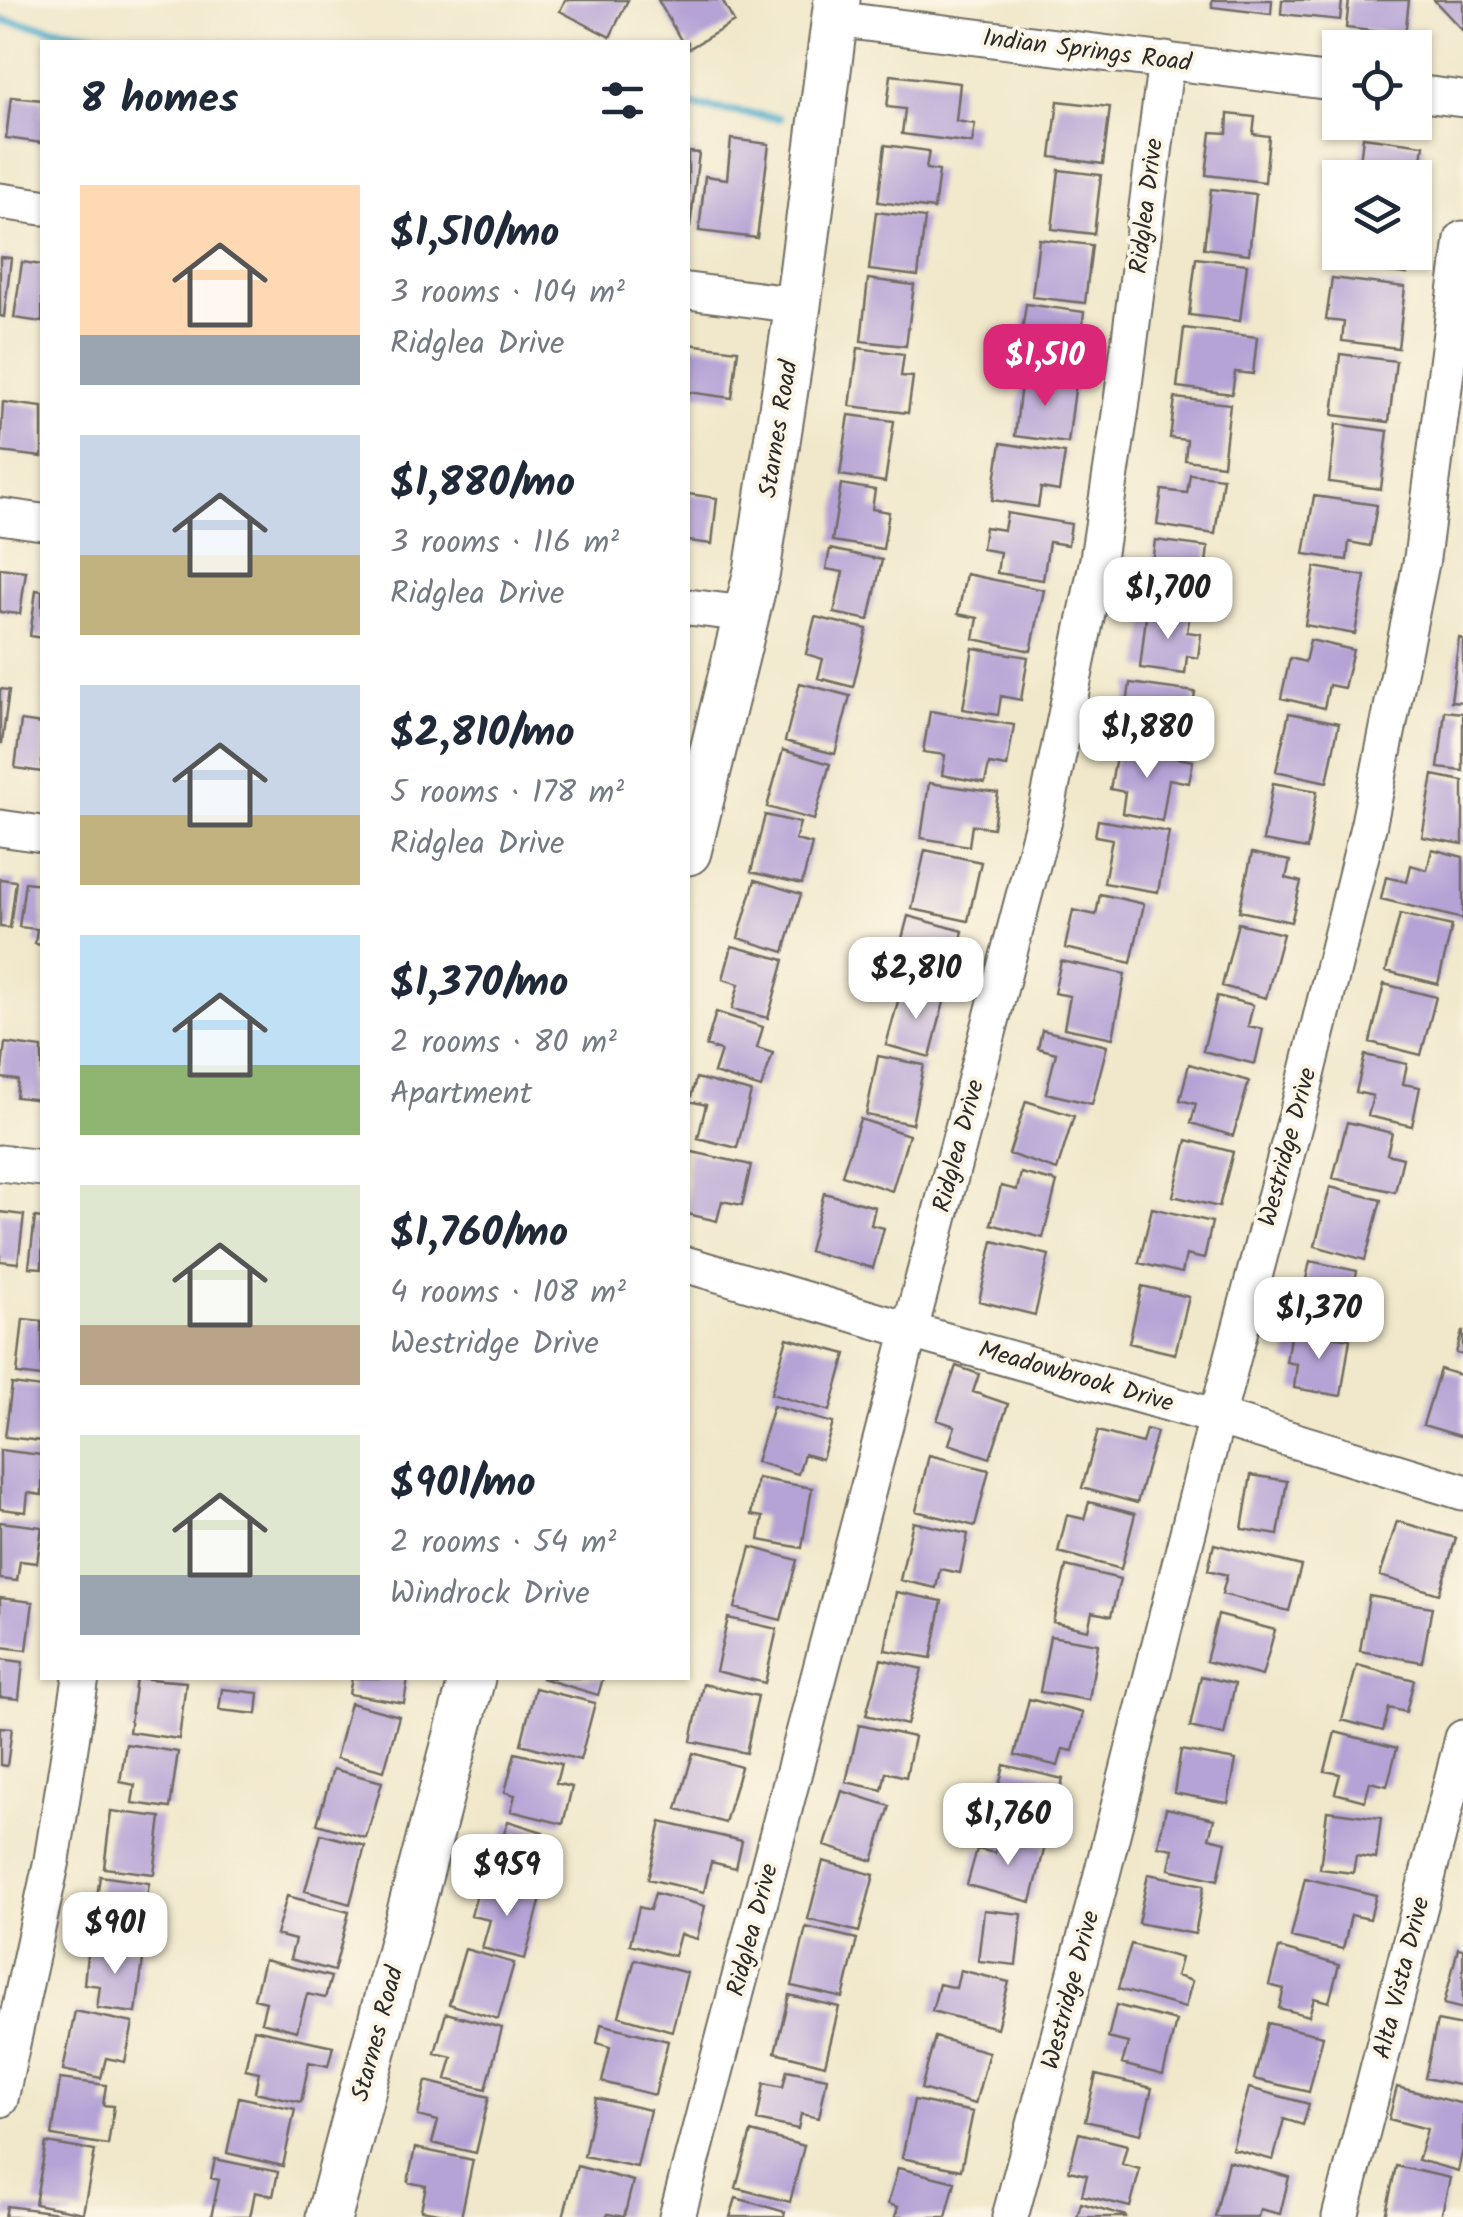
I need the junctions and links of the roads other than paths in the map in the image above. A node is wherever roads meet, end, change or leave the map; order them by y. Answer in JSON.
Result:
{"nodes":[{"id":1,"x":835,"y":10,"type":"edge"},
{"id":2,"x":1166,"y":60,"type":"junction"},
{"id":3,"x":1322,"y":81,"type":"edge"},
{"id":4,"x":1432,"y":95,"type":"edge"},
{"id":5,"x":1463,"y":99,"type":"edge"},
{"id":6,"x":0,"y":202,"type":"edge"},
{"id":7,"x":40,"y":207,"type":"edge"},
{"id":8,"x":1463,"y":239,"type":"edge"},
{"id":9,"x":690,"y":290,"type":"edge"},
{"id":10,"x":798,"y":305,"type":"junction"},
{"id":11,"x":0,"y":516,"type":"edge"},
{"id":12,"x":40,"y":522,"type":"edge"},
{"id":13,"x":690,"y":607,"type":"edge"},
{"id":14,"x":746,"y":614,"type":"junction"},
{"id":15,"x":0,"y":828,"type":"edge"},
{"id":16,"x":40,"y":834,"type":"edge"},
{"id":17,"x":690,"y":844,"type":"edge"},
{"id":18,"x":0,"y":1163,"type":"edge"},
{"id":19,"x":40,"y":1168,"type":"edge"},
{"id":20,"x":690,"y":1266,"type":"edge"},
{"id":21,"x":911,"y":1332,"type":"junction"},
{"id":22,"x":1218,"y":1417,"type":"junction"},
{"id":23,"x":1463,"y":1492,"type":"edge"},
{"id":24,"x":81,"y":1680,"type":"edge"},
{"id":25,"x":471,"y":1680,"type":"edge"},
{"id":26,"x":1463,"y":1738,"type":"edge"},
{"id":27,"x":0,"y":2099,"type":"edge"},
{"id":28,"x":329,"y":2217,"type":"edge"},
{"id":29,"x":677,"y":2217,"type":"edge"},
{"id":30,"x":1010,"y":2217,"type":"edge"},
{"id":31,"x":1340,"y":2217,"type":"edge"}],
"edges":[{"from":1,"to":2,"type":"street","name":"Indian Springs Road"},
{"from":1,"to":10,"type":"main road","name":"Starnes Road"},
{"from":2,"to":3,"type":"street","name":"Indian Springs Road"},
{"from":2,"to":21,"type":"street","name":"Ridglea Drive"},
{"from":4,"to":5,"type":"street"},
{"from":6,"to":7,"type":"street"},
{"from":8,"to":22,"type":"street","name":"Westridge Drive"},
{"from":9,"to":10,"type":"street"},
{"from":10,"to":14,"type":"main road","name":"Starnes Road"},
{"from":11,"to":12,"type":"street"},
{"from":13,"to":14,"type":"street"},
{"from":14,"to":17,"type":"main road","name":"Starnes Road"},
{"from":15,"to":16,"type":"street"},
{"from":18,"to":19,"type":"street"},
{"from":20,"to":21,"type":"street","name":"Meadowbrook Drive"},
{"from":21,"to":22,"type":"street","name":"Meadowbrook Drive"},
{"from":21,"to":29,"type":"street","name":"Ridglea Drive"},
{"from":22,"to":23,"type":"street","name":"Meadowbrook Drive"},
{"from":22,"to":30,"type":"street","name":"Westridge Drive"},
{"from":24,"to":27,"type":"street"},
{"from":25,"to":28,"type":"main road","name":"Starnes Road"},
{"from":26,"to":31,"type":"street","name":"Alta Vista Drive"}]}
